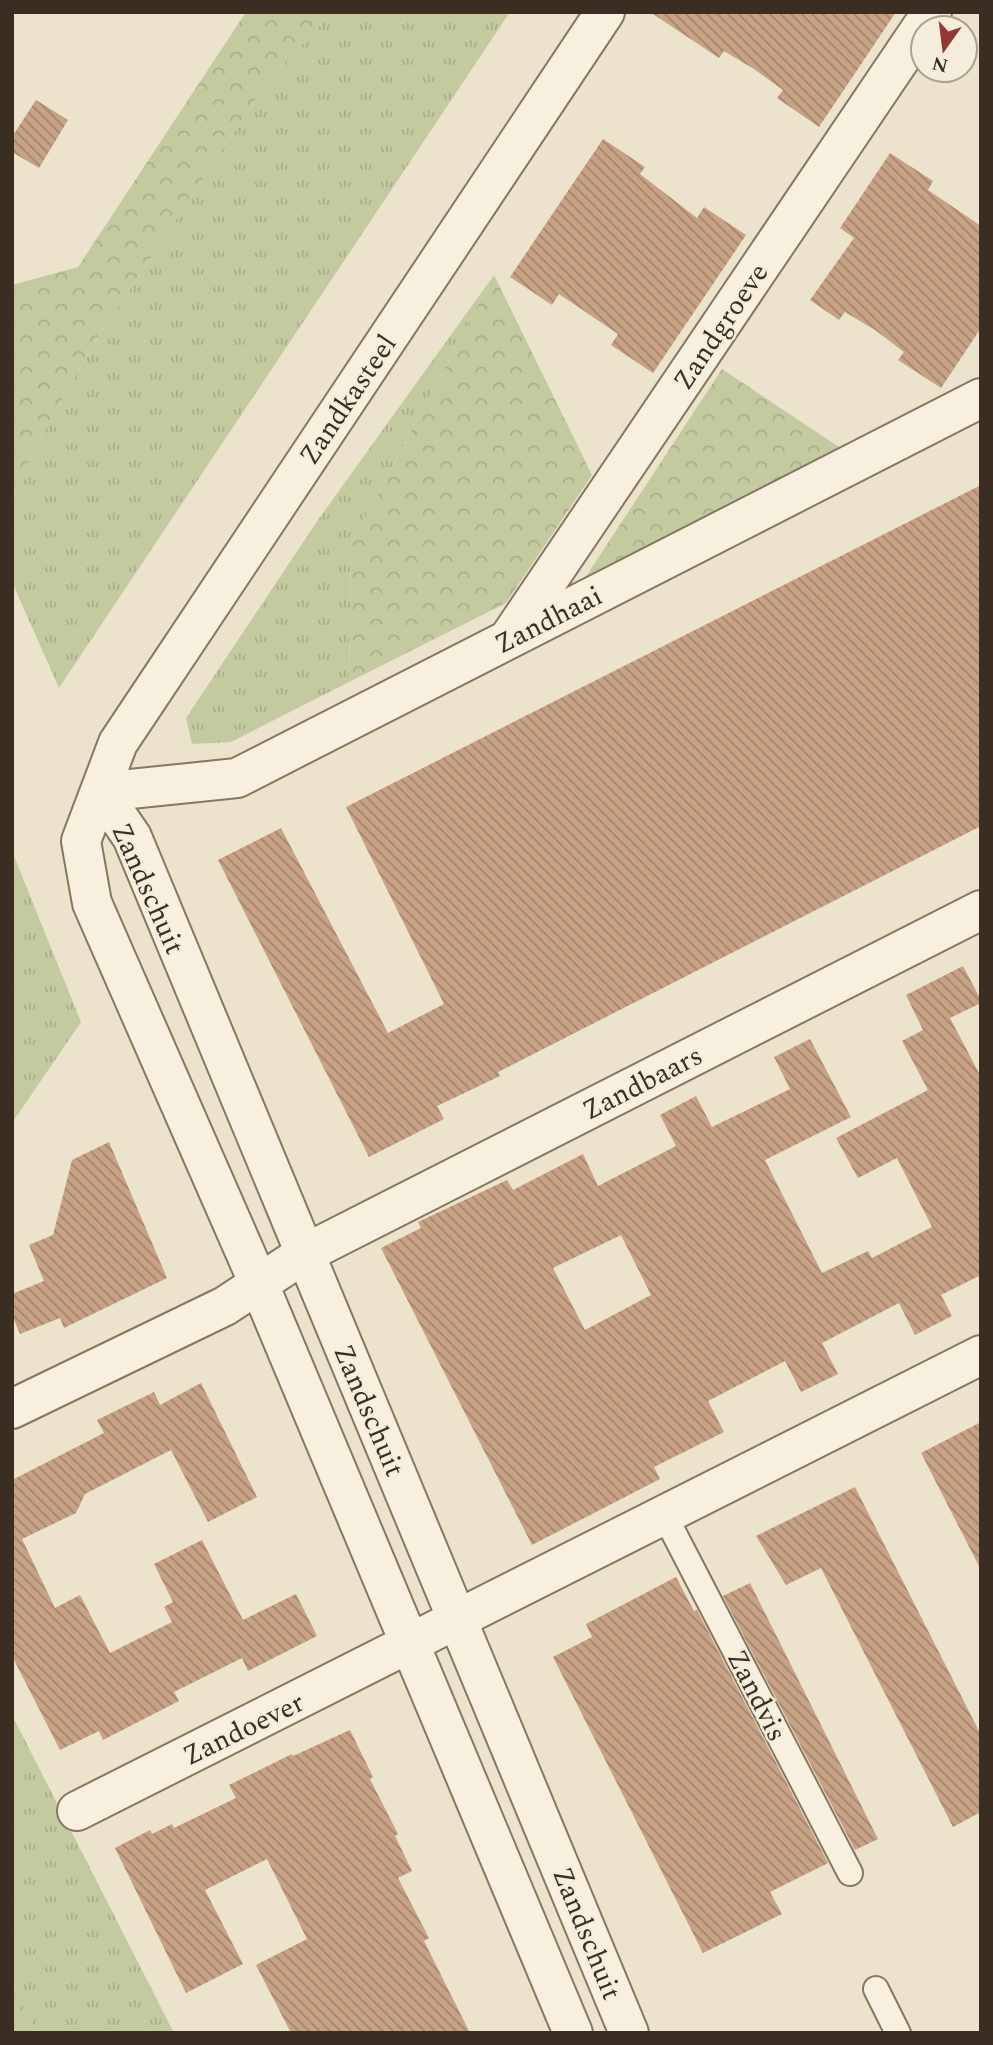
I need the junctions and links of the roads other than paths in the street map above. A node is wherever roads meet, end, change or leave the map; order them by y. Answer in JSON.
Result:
{"nodes":[{"id":1,"x":605,"y":12,"type":"edge"},
{"id":2,"x":932,"y":12,"type":"edge"},
{"id":3,"x":981,"y":370,"type":"edge"},
{"id":4,"x":966,"y":406,"type":"edge"},
{"id":5,"x":508,"y":640,"type":"junction"},
{"id":6,"x":101,"y":792,"type":"junction"},
{"id":7,"x":981,"y":911,"type":"edge"},
{"id":8,"x":304,"y":1254,"type":"junction"},
{"id":9,"x":259,"y":1284,"type":"junction"},
{"id":10,"x":981,"y":1355,"type":"edge"},
{"id":11,"x":12,"y":1409,"type":"edge"},
{"id":12,"x":665,"y":1516,"type":"junction"},
{"id":13,"x":459,"y":1621,"type":"junction"},
{"id":14,"x":409,"y":1646,"type":"junction"},
{"id":15,"x":77,"y":1811,"type":"dead end"},
{"id":16,"x":850,"y":1873,"type":"dead end"},
{"id":17,"x":876,"y":1989,"type":"dead end"},
{"id":18,"x":573,"y":2033,"type":"edge"},
{"id":19,"x":629,"y":2033,"type":"edge"},
{"id":20,"x":898,"y":2033,"type":"edge"}],
"edges":[{"from":1,"to":6,"type":"street","name":"Zandkasteel"},
{"from":2,"to":5,"type":"street","name":"Zandgroeve"},
{"from":3,"to":4,"type":"street"},
{"from":4,"to":5,"type":"street","name":"Zandhaai"},
{"from":5,"to":6,"type":"street","name":"Zandhaai"},
{"from":6,"to":8,"type":"street","name":"Zandschuit"},
{"from":6,"to":9,"type":"street","name":"Zandschuit"},
{"from":7,"to":8,"type":"street","name":"Zandbaars"},
{"from":8,"to":9,"type":"street","name":"Zandbaars"},
{"from":8,"to":13,"type":"street","name":"Zandschuit"},
{"from":9,"to":11,"type":"street"},
{"from":9,"to":14,"type":"street","name":"Zandschuit"},
{"from":10,"to":12,"type":"street"},
{"from":12,"to":13,"type":"street"},
{"from":12,"to":16,"type":"lane","name":"Zandvis"},
{"from":13,"to":14,"type":"street","name":"Zandoever"},
{"from":13,"to":19,"type":"street","name":"Zandschuit"},
{"from":14,"to":15,"type":"street","name":"Zandoever"},
{"from":14,"to":18,"type":"street","name":"Zandschuit"},
{"from":17,"to":20,"type":"lane"}]}
